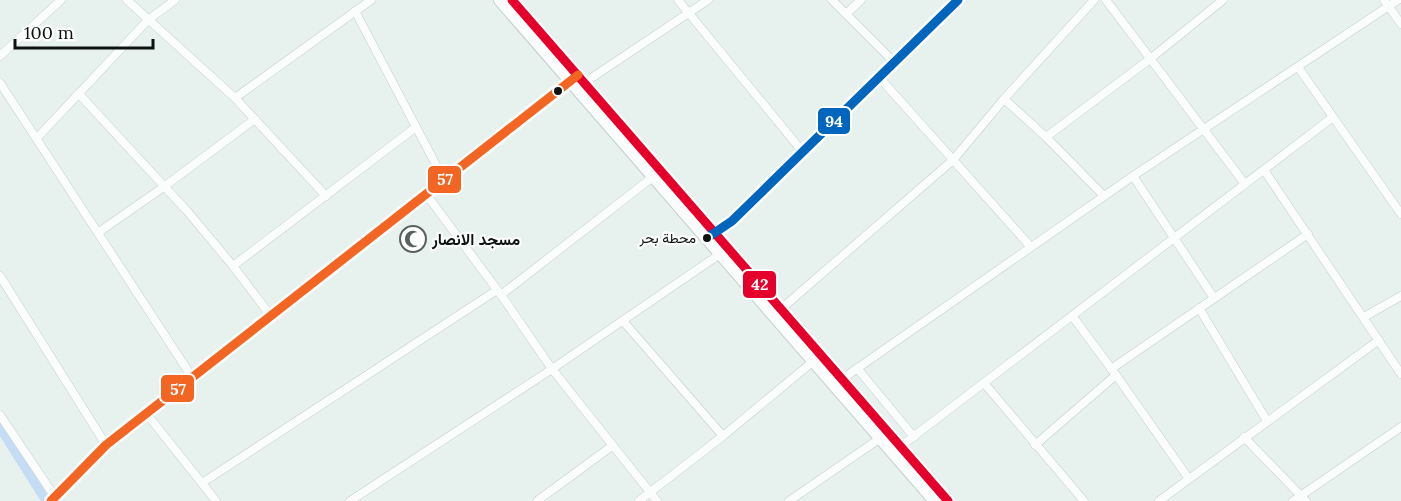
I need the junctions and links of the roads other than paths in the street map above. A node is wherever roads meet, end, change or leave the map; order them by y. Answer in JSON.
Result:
{"nodes":[{"id":1,"x":61,"y":0,"type":"edge"},
{"id":2,"x":126,"y":0,"type":"edge"},
{"id":3,"x":175,"y":0,"type":"edge"},
{"id":4,"x":371,"y":0,"type":"edge"},
{"id":5,"x":500,"y":0,"type":"edge"},
{"id":6,"x":512,"y":0,"type":"edge"},
{"id":7,"x":678,"y":0,"type":"edge"},
{"id":8,"x":708,"y":0,"type":"edge"},
{"id":9,"x":832,"y":0,"type":"edge"},
{"id":10,"x":861,"y":0,"type":"edge"},
{"id":11,"x":958,"y":0,"type":"edge"},
{"id":12,"x":1094,"y":0,"type":"edge"},
{"id":13,"x":1106,"y":0,"type":"edge"},
{"id":14,"x":1223,"y":0,"type":"edge"},
{"id":15,"x":1398,"y":0,"type":"edge"},
{"id":16,"x":1386,"y":3,"type":"edge"},
{"id":17,"x":356,"y":11,"type":"junction"},
{"id":18,"x":689,"y":13,"type":"junction"},
{"id":19,"x":846,"y":14,"type":"junction"},
{"id":20,"x":148,"y":20,"type":"junction"},
{"id":21,"x":1401,"y":24,"type":"edge"},
{"id":22,"x":0,"y":56,"type":"edge"},
{"id":23,"x":1150,"y":59,"type":"junction"},
{"id":24,"x":893,"y":61,"type":"junction"},
{"id":25,"x":1298,"y":67,"type":"junction"},
{"id":26,"x":878,"y":76,"type":"junction"},
{"id":27,"x":578,"y":80,"type":"junction"},
{"id":28,"x":0,"y":83,"type":"edge"},
{"id":29,"x":79,"y":94,"type":"junction"},
{"id":30,"x":235,"y":98,"type":"junction"},
{"id":31,"x":1004,"y":99,"type":"junction"},
{"id":32,"x":1333,"y":117,"type":"junction"},
{"id":33,"x":255,"y":119,"type":"junction"},
{"id":34,"x":416,"y":127,"type":"junction"},
{"id":35,"x":1203,"y":130,"type":"junction"},
{"id":36,"x":1046,"y":137,"type":"junction"},
{"id":37,"x":37,"y":138,"type":"junction"},
{"id":38,"x":802,"y":151,"type":"junction"},
{"id":39,"x":952,"y":160,"type":"junction"},
{"id":40,"x":1264,"y":170,"type":"junction"},
{"id":41,"x":654,"y":176,"type":"junction"},
{"id":42,"x":1133,"y":176,"type":"junction"},
{"id":43,"x":444,"y":180,"type":"junction"},
{"id":44,"x":1245,"y":184,"type":"junction"},
{"id":45,"x":165,"y":186,"type":"junction"},
{"id":46,"x":426,"y":194,"type":"junction"},
{"id":47,"x":326,"y":196,"type":"junction"},
{"id":48,"x":1104,"y":196,"type":"junction"},
{"id":49,"x":1401,"y":213,"type":"edge"},
{"id":50,"x":99,"y":232,"type":"junction"},
{"id":51,"x":1308,"y":234,"type":"junction"},
{"id":52,"x":711,"y":236,"type":"junction"},
{"id":53,"x":1174,"y":237,"type":"junction"},
{"id":54,"x":1030,"y":246,"type":"junction"},
{"id":55,"x":720,"y":254,"type":"junction"},
{"id":56,"x":233,"y":266,"type":"junction"},
{"id":57,"x":0,"y":276,"type":"edge"},
{"id":58,"x":499,"y":292,"type":"junction"},
{"id":59,"x":1401,"y":296,"type":"edge"},
{"id":60,"x":1214,"y":298,"type":"junction"},
{"id":61,"x":1199,"y":308,"type":"junction"},
{"id":62,"x":781,"y":309,"type":"junction"},
{"id":63,"x":271,"y":316,"type":"junction"},
{"id":64,"x":1072,"y":317,"type":"junction"},
{"id":65,"x":1364,"y":317,"type":"junction"},
{"id":66,"x":623,"y":321,"type":"junction"},
{"id":67,"x":1379,"y":340,"type":"junction"},
{"id":68,"x":818,"y":358,"type":"junction"},
{"id":69,"x":857,"y":368,"type":"junction"},
{"id":70,"x":552,"y":369,"type":"junction"},
{"id":71,"x":1114,"y":372,"type":"junction"},
{"id":72,"x":1401,"y":374,"type":"edge"},
{"id":73,"x":192,"y":376,"type":"junction"},
{"id":74,"x":842,"y":379,"type":"junction"},
{"id":75,"x":984,"y":383,"type":"junction"},
{"id":76,"x":146,"y":413,"type":"junction"},
{"id":77,"x":0,"y":415,"type":"edge"},
{"id":78,"x":1267,"y":421,"type":"junction"},
{"id":79,"x":1401,"y":427,"type":"edge"},
{"id":80,"x":884,"y":435,"type":"junction"},
{"id":81,"x":723,"y":436,"type":"junction"},
{"id":82,"x":914,"y":437,"type":"junction"},
{"id":83,"x":1244,"y":437,"type":"junction"},
{"id":84,"x":106,"y":445,"type":"junction"},
{"id":85,"x":1035,"y":445,"type":"junction"},
{"id":86,"x":901,"y":446,"type":"junction"},
{"id":87,"x":612,"y":447,"type":"junction"},
{"id":88,"x":1189,"y":479,"type":"junction"},
{"id":89,"x":202,"y":483,"type":"junction"},
{"id":90,"x":650,"y":493,"type":"junction"},
{"id":91,"x":1304,"y":498,"type":"edge"},
{"id":92,"x":53,"y":499,"type":"edge"},
{"id":93,"x":214,"y":500,"type":"edge"},
{"id":94,"x":353,"y":500,"type":"edge"},
{"id":95,"x":537,"y":501,"type":"edge"},
{"id":96,"x":639,"y":501,"type":"edge"},
{"id":97,"x":657,"y":501,"type":"edge"},
{"id":98,"x":789,"y":501,"type":"edge"},
{"id":99,"x":935,"y":501,"type":"edge"},
{"id":100,"x":948,"y":501,"type":"edge"},
{"id":101,"x":1084,"y":501,"type":"edge"},
{"id":102,"x":1159,"y":501,"type":"edge"},
{"id":103,"x":1293,"y":501,"type":"edge"}],
"edges":[{"from":1,"to":22,"type":"street"},
{"from":2,"to":20,"type":"street"},
{"from":3,"to":20,"type":"street"},
{"from":4,"to":17,"type":"street"},
{"from":5,"to":27,"type":"main road"},
{"from":6,"to":27,"type":"main road"},
{"from":7,"to":18,"type":"street"},
{"from":8,"to":18,"type":"street"},
{"from":9,"to":19,"type":"street"},
{"from":10,"to":19,"type":"street"},
{"from":11,"to":24,"type":"street"},
{"from":12,"to":31,"type":"street"},
{"from":13,"to":23,"type":"street"},
{"from":14,"to":23,"type":"street"},
{"from":15,"to":16,"type":"street"},
{"from":16,"to":21,"type":"street"},
{"from":16,"to":25,"type":"street"},
{"from":17,"to":30,"type":"street"},
{"from":17,"to":34,"type":"street"},
{"from":18,"to":27,"type":"street"},
{"from":18,"to":38,"type":"street"},
{"from":19,"to":24,"type":"street"},
{"from":20,"to":29,"type":"street"},
{"from":20,"to":30,"type":"street"},
{"from":23,"to":35,"type":"street"},
{"from":23,"to":36,"type":"street"},
{"from":24,"to":26,"type":"street"},
{"from":25,"to":32,"type":"street"},
{"from":25,"to":35,"type":"street"},
{"from":26,"to":38,"type":"street"},
{"from":26,"to":39,"type":"street"},
{"from":27,"to":41,"type":"main road"},
{"from":27,"to":43,"type":"street"},
{"from":27,"to":52,"type":"main road"},
{"from":28,"to":37,"type":"street"},
{"from":29,"to":37,"type":"street"},
{"from":29,"to":45,"type":"street"},
{"from":30,"to":33,"type":"street"},
{"from":31,"to":36,"type":"street"},
{"from":31,"to":39,"type":"street"},
{"from":32,"to":40,"type":"street"},
{"from":32,"to":49,"type":"street"},
{"from":33,"to":45,"type":"street"},
{"from":33,"to":47,"type":"street"},
{"from":34,"to":43,"type":"street"},
{"from":34,"to":47,"type":"street"},
{"from":35,"to":42,"type":"street"},
{"from":35,"to":44,"type":"street"},
{"from":36,"to":48,"type":"street"},
{"from":37,"to":50,"type":"street"},
{"from":38,"to":52,"type":"street"},
{"from":39,"to":54,"type":"street"},
{"from":39,"to":62,"type":"street"},
{"from":40,"to":44,"type":"street"},
{"from":40,"to":51,"type":"street"},
{"from":41,"to":52,"type":"main road"},
{"from":41,"to":58,"type":"street"},
{"from":42,"to":48,"type":"street"},
{"from":42,"to":53,"type":"street"},
{"from":43,"to":46,"type":"street"},
{"from":44,"to":53,"type":"street"},
{"from":45,"to":50,"type":"street"},
{"from":45,"to":56,"type":"street"},
{"from":46,"to":58,"type":"street"},
{"from":46,"to":63,"type":"street"},
{"from":47,"to":56,"type":"street"},
{"from":48,"to":54,"type":"street"},
{"from":50,"to":73,"type":"street"},
{"from":51,"to":60,"type":"street"},
{"from":51,"to":65,"type":"street"},
{"from":52,"to":55,"type":"main road"},
{"from":52,"to":62,"type":"main road"},
{"from":53,"to":60,"type":"street"},
{"from":53,"to":64,"type":"street"},
{"from":54,"to":69,"type":"street"},
{"from":55,"to":66,"type":"street"},
{"from":55,"to":68,"type":"main road"},
{"from":56,"to":63,"type":"street"},
{"from":57,"to":84,"type":"street"},
{"from":58,"to":70,"type":"street"},
{"from":58,"to":89,"type":"street"},
{"from":59,"to":65,"type":"street"},
{"from":60,"to":61,"type":"street"},
{"from":61,"to":71,"type":"street"},
{"from":61,"to":78,"type":"street"},
{"from":62,"to":68,"type":"main road"},
{"from":63,"to":73,"type":"street"},
{"from":64,"to":71,"type":"street"},
{"from":64,"to":75,"type":"street"},
{"from":65,"to":67,"type":"street"},
{"from":66,"to":70,"type":"street"},
{"from":66,"to":81,"type":"street"},
{"from":67,"to":72,"type":"street"},
{"from":67,"to":78,"type":"street"},
{"from":68,"to":74,"type":"main road"},
{"from":68,"to":80,"type":"main road"},
{"from":68,"to":81,"type":"street"},
{"from":69,"to":74,"type":"street"},
{"from":69,"to":82,"type":"street"},
{"from":70,"to":87,"type":"street"},
{"from":70,"to":94,"type":"street"},
{"from":71,"to":85,"type":"street"},
{"from":71,"to":88,"type":"street"},
{"from":73,"to":76,"type":"street"},
{"from":74,"to":80,"type":"main road"},
{"from":75,"to":82,"type":"street"},
{"from":75,"to":85,"type":"street"},
{"from":76,"to":84,"type":"street"},
{"from":76,"to":89,"type":"street"},
{"from":77,"to":92,"type":"street"},
{"from":78,"to":83,"type":"street"},
{"from":79,"to":91,"type":"street"},
{"from":80,"to":86,"type":"main road"},
{"from":80,"to":98,"type":"street"},
{"from":80,"to":99,"type":"main road"},
{"from":81,"to":90,"type":"street"},
{"from":82,"to":86,"type":"street"},
{"from":83,"to":88,"type":"street"},
{"from":83,"to":91,"type":"street"},
{"from":84,"to":92,"type":"street"},
{"from":85,"to":101,"type":"street"},
{"from":86,"to":100,"type":"main road"},
{"from":87,"to":90,"type":"street"},
{"from":87,"to":95,"type":"street"},
{"from":88,"to":102,"type":"street"},
{"from":89,"to":93,"type":"street"},
{"from":90,"to":96,"type":"street"},
{"from":90,"to":97,"type":"street"},
{"from":91,"to":103,"type":"street"}]}
